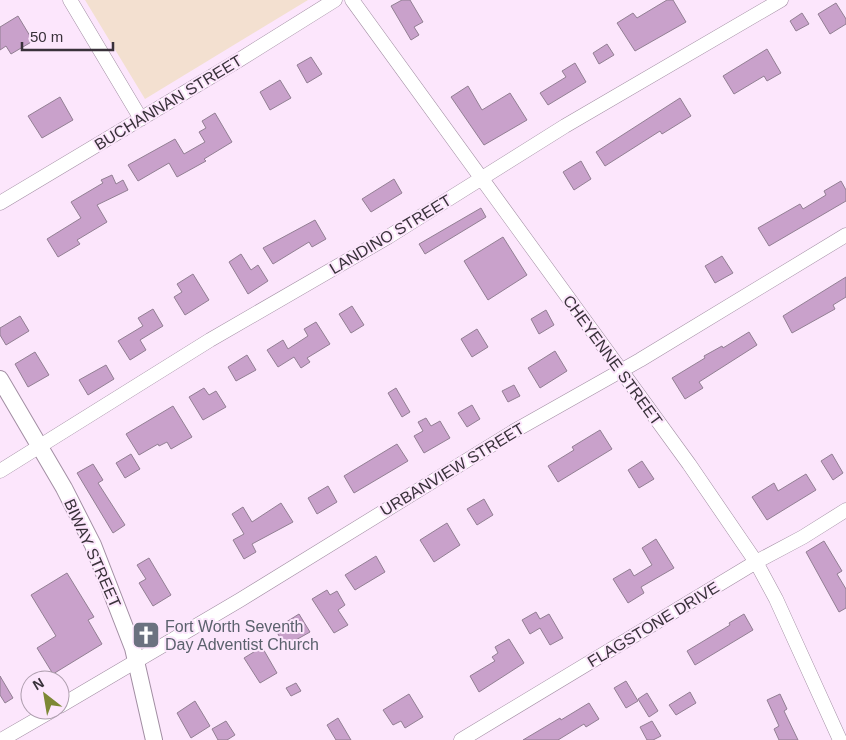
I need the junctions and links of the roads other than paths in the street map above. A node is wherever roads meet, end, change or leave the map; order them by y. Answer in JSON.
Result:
{"nodes":[{"id":1,"x":70,"y":0,"type":"edge"},
{"id":2,"x":335,"y":0,"type":"edge"},
{"id":3,"x":352,"y":0,"type":"edge"},
{"id":4,"x":781,"y":0,"type":"edge"},
{"id":5,"x":141,"y":118,"type":"junction"},
{"id":6,"x":482,"y":178,"type":"junction"},
{"id":7,"x":0,"y":203,"type":"edge"},
{"id":8,"x":846,"y":235,"type":"edge"},
{"id":9,"x":621,"y":371,"type":"junction"},
{"id":10,"x":0,"y":379,"type":"edge"},
{"id":11,"x":40,"y":447,"type":"junction"},
{"id":12,"x":0,"y":471,"type":"edge"},
{"id":13,"x":846,"y":510,"type":"edge"},
{"id":14,"x":756,"y":562,"type":"junction"},
{"id":15,"x":136,"y":661,"type":"junction"},
{"id":16,"x":70,"y":700,"type":"edge"},
{"id":17,"x":35,"y":720,"type":"edge"},
{"id":18,"x":846,"y":736,"type":"edge"},
{"id":19,"x":2,"y":740,"type":"edge"},
{"id":20,"x":154,"y":740,"type":"edge"},
{"id":21,"x":461,"y":740,"type":"edge"},
{"id":22,"x":840,"y":740,"type":"edge"}],
"edges":[{"from":1,"to":5,"type":"street"},
{"from":2,"to":5,"type":"street","name":"BUCHANNAN STREET"},
{"from":3,"to":6,"type":"street","name":"CHEYENNE STREET"},
{"from":4,"to":6,"type":"street","name":"LANDINO STREET"},
{"from":5,"to":7,"type":"street","name":"BUCHANNAN STREET"},
{"from":6,"to":9,"type":"street","name":"CHEYENNE STREET"},
{"from":6,"to":11,"type":"street","name":"LANDINO STREET"},
{"from":8,"to":9,"type":"street","name":"URBANVIEW STREET"},
{"from":9,"to":14,"type":"street","name":"CHEYENNE STREET"},
{"from":9,"to":15,"type":"street","name":"URBANVIEW STREET"},
{"from":10,"to":11,"type":"street","name":"BIWAY STREET"},
{"from":11,"to":12,"type":"street","name":"LANDINO STREET"},
{"from":11,"to":15,"type":"street","name":"BIWAY STREET"},
{"from":13,"to":14,"type":"street","name":"FLAGSTONE DRIVE"},
{"from":14,"to":21,"type":"street","name":"FLAGSTONE DRIVE"},
{"from":14,"to":22,"type":"street","name":"CHEYENNE STREET"},
{"from":15,"to":16,"type":"street","name":"URBANVIEW STREET"},
{"from":15,"to":20,"type":"street","name":"BIWAY STREET"},
{"from":17,"to":19,"type":"street"},
{"from":18,"to":22,"type":"street"}]}
